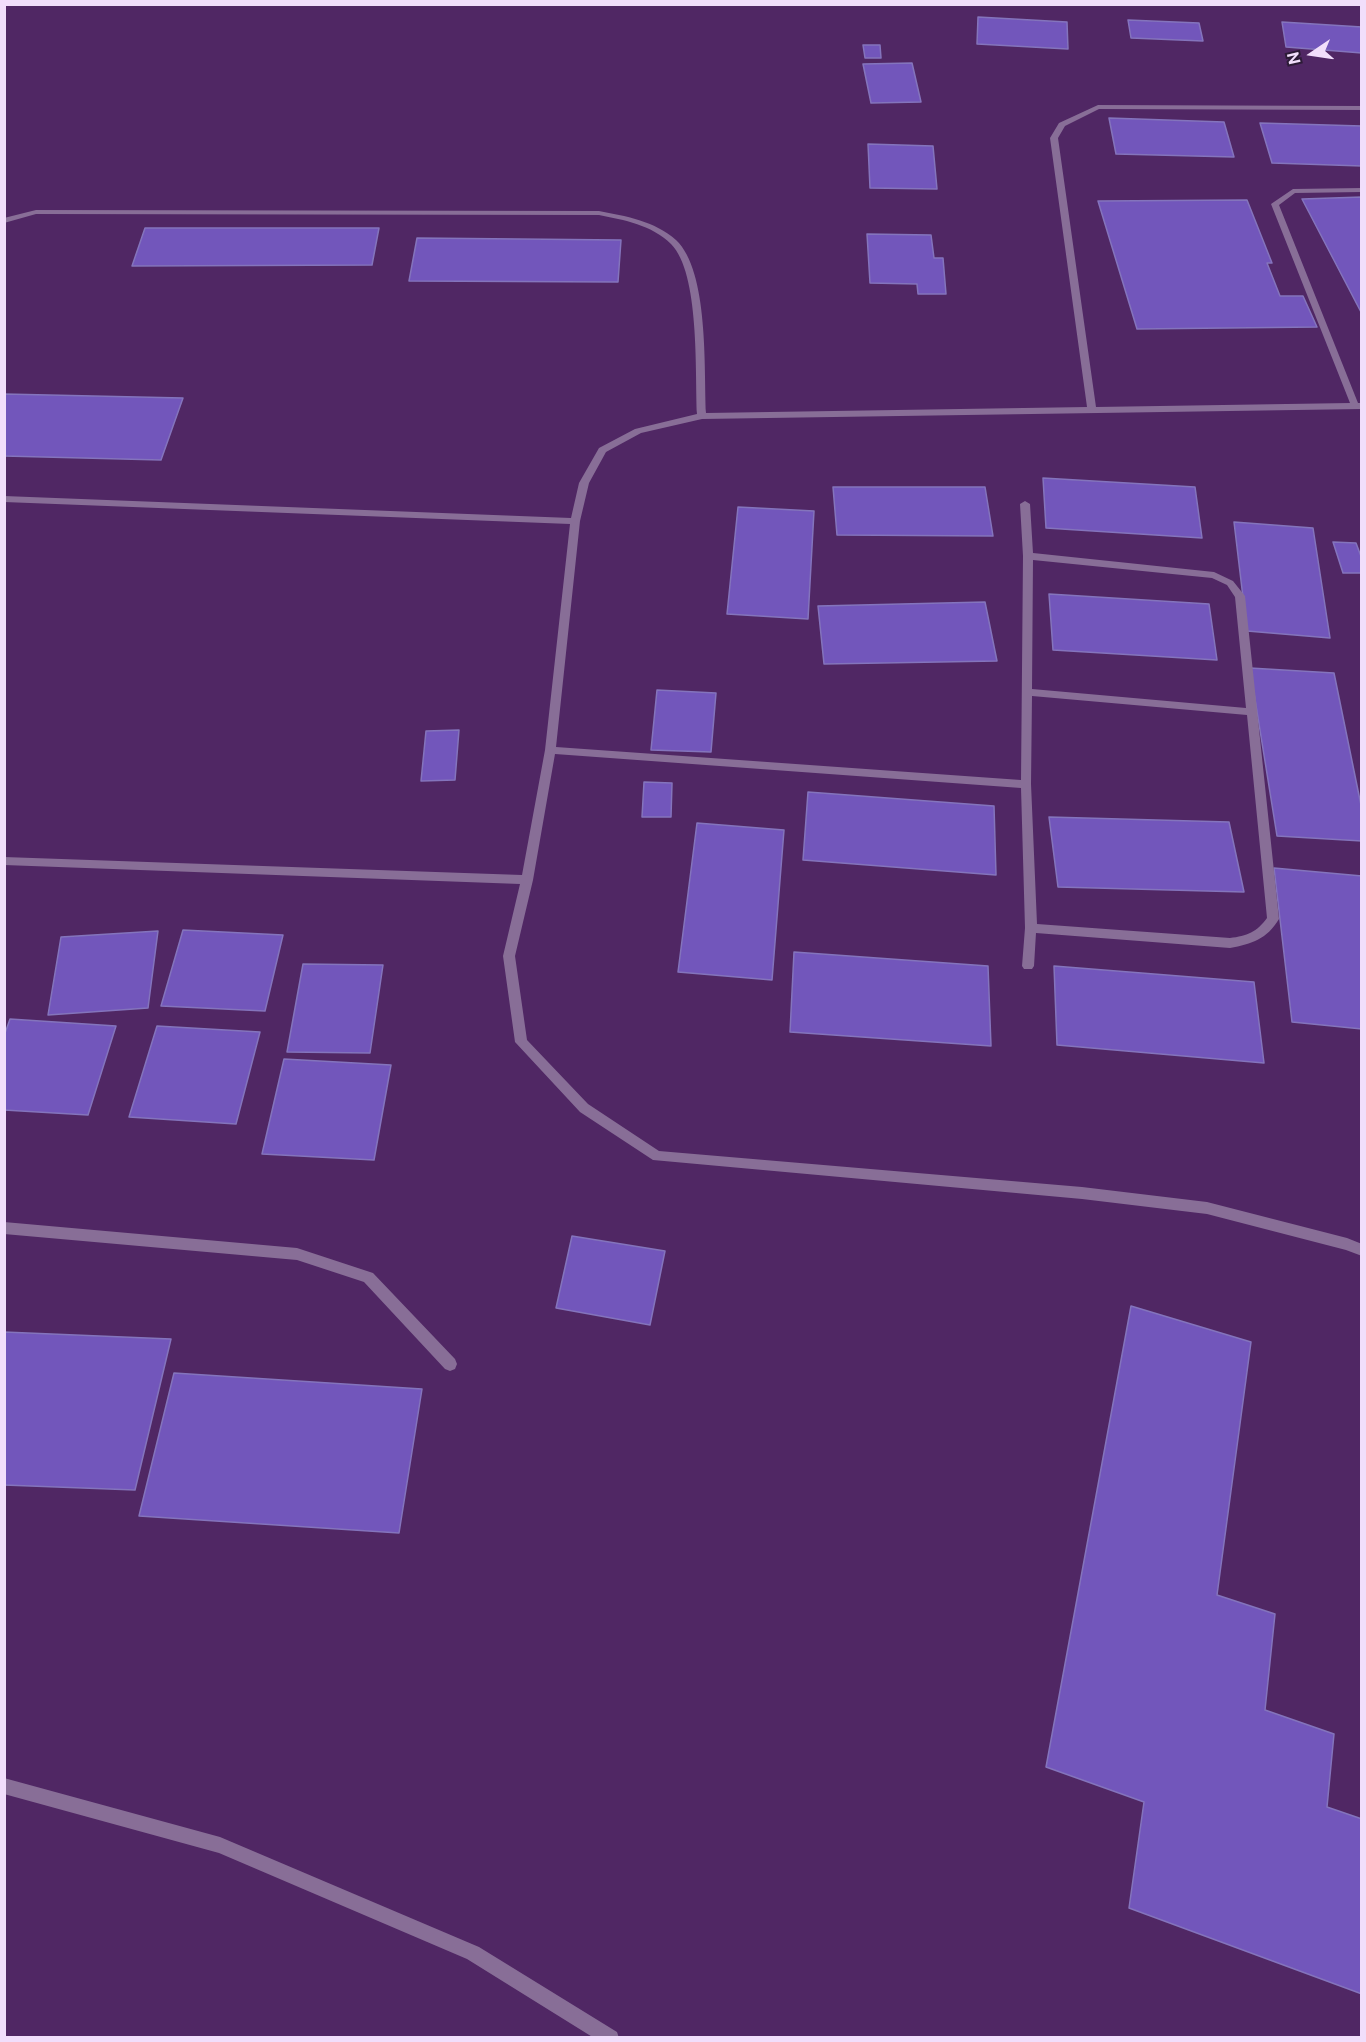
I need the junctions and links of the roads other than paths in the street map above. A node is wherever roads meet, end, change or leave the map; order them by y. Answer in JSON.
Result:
{"nodes":[{"id":1,"x":1362,"y":108,"type":"edge"},
{"id":2,"x":1362,"y":190,"type":"edge"},
{"id":3,"x":4,"y":221,"type":"edge"},
{"id":4,"x":1358,"y":406,"type":"edge"},
{"id":5,"x":1092,"y":411,"type":"junction"},
{"id":6,"x":702,"y":416,"type":"junction"},
{"id":7,"x":4,"y":499,"type":"edge"},
{"id":8,"x":1024,"y":504,"type":"dead end"},
{"id":9,"x":575,"y":521,"type":"junction"},
{"id":10,"x":1028,"y":556,"type":"junction"},
{"id":11,"x":1026,"y":692,"type":"junction"},
{"id":12,"x":1252,"y":712,"type":"junction"},
{"id":13,"x":550,"y":750,"type":"junction"},
{"id":14,"x":1026,"y":784,"type":"junction"},
{"id":15,"x":7,"y":861,"type":"edge"},
{"id":16,"x":4,"y":873,"type":"edge"},
{"id":17,"x":527,"y":880,"type":"junction"},
{"id":18,"x":1031,"y":928,"type":"junction"},
{"id":19,"x":1028,"y":966,"type":"dead end"},
{"id":20,"x":4,"y":1228,"type":"edge"},
{"id":21,"x":1362,"y":1250,"type":"edge"},
{"id":22,"x":450,"y":1364,"type":"dead end"},
{"id":23,"x":4,"y":1786,"type":"edge"},
{"id":24,"x":611,"y":2037,"type":"edge"}],
"edges":[{"from":1,"to":5,"type":"street"},
{"from":2,"to":4,"type":"street"},
{"from":3,"to":6,"type":"street"},
{"from":4,"to":5,"type":"street"},
{"from":5,"to":6,"type":"street"},
{"from":6,"to":9,"type":"street"},
{"from":7,"to":9,"type":"street"},
{"from":8,"to":10,"type":"street"},
{"from":9,"to":13,"type":"street"},
{"from":10,"to":11,"type":"street"},
{"from":10,"to":12,"type":"street"},
{"from":11,"to":12,"type":"street"},
{"from":11,"to":14,"type":"street"},
{"from":12,"to":18,"type":"street"},
{"from":13,"to":14,"type":"street"},
{"from":13,"to":17,"type":"street"},
{"from":14,"to":18,"type":"street"},
{"from":15,"to":16,"type":"street"},
{"from":15,"to":17,"type":"street"},
{"from":17,"to":21,"type":"street"},
{"from":18,"to":19,"type":"street"},
{"from":20,"to":22,"type":"street"},
{"from":23,"to":24,"type":"street"}]}
